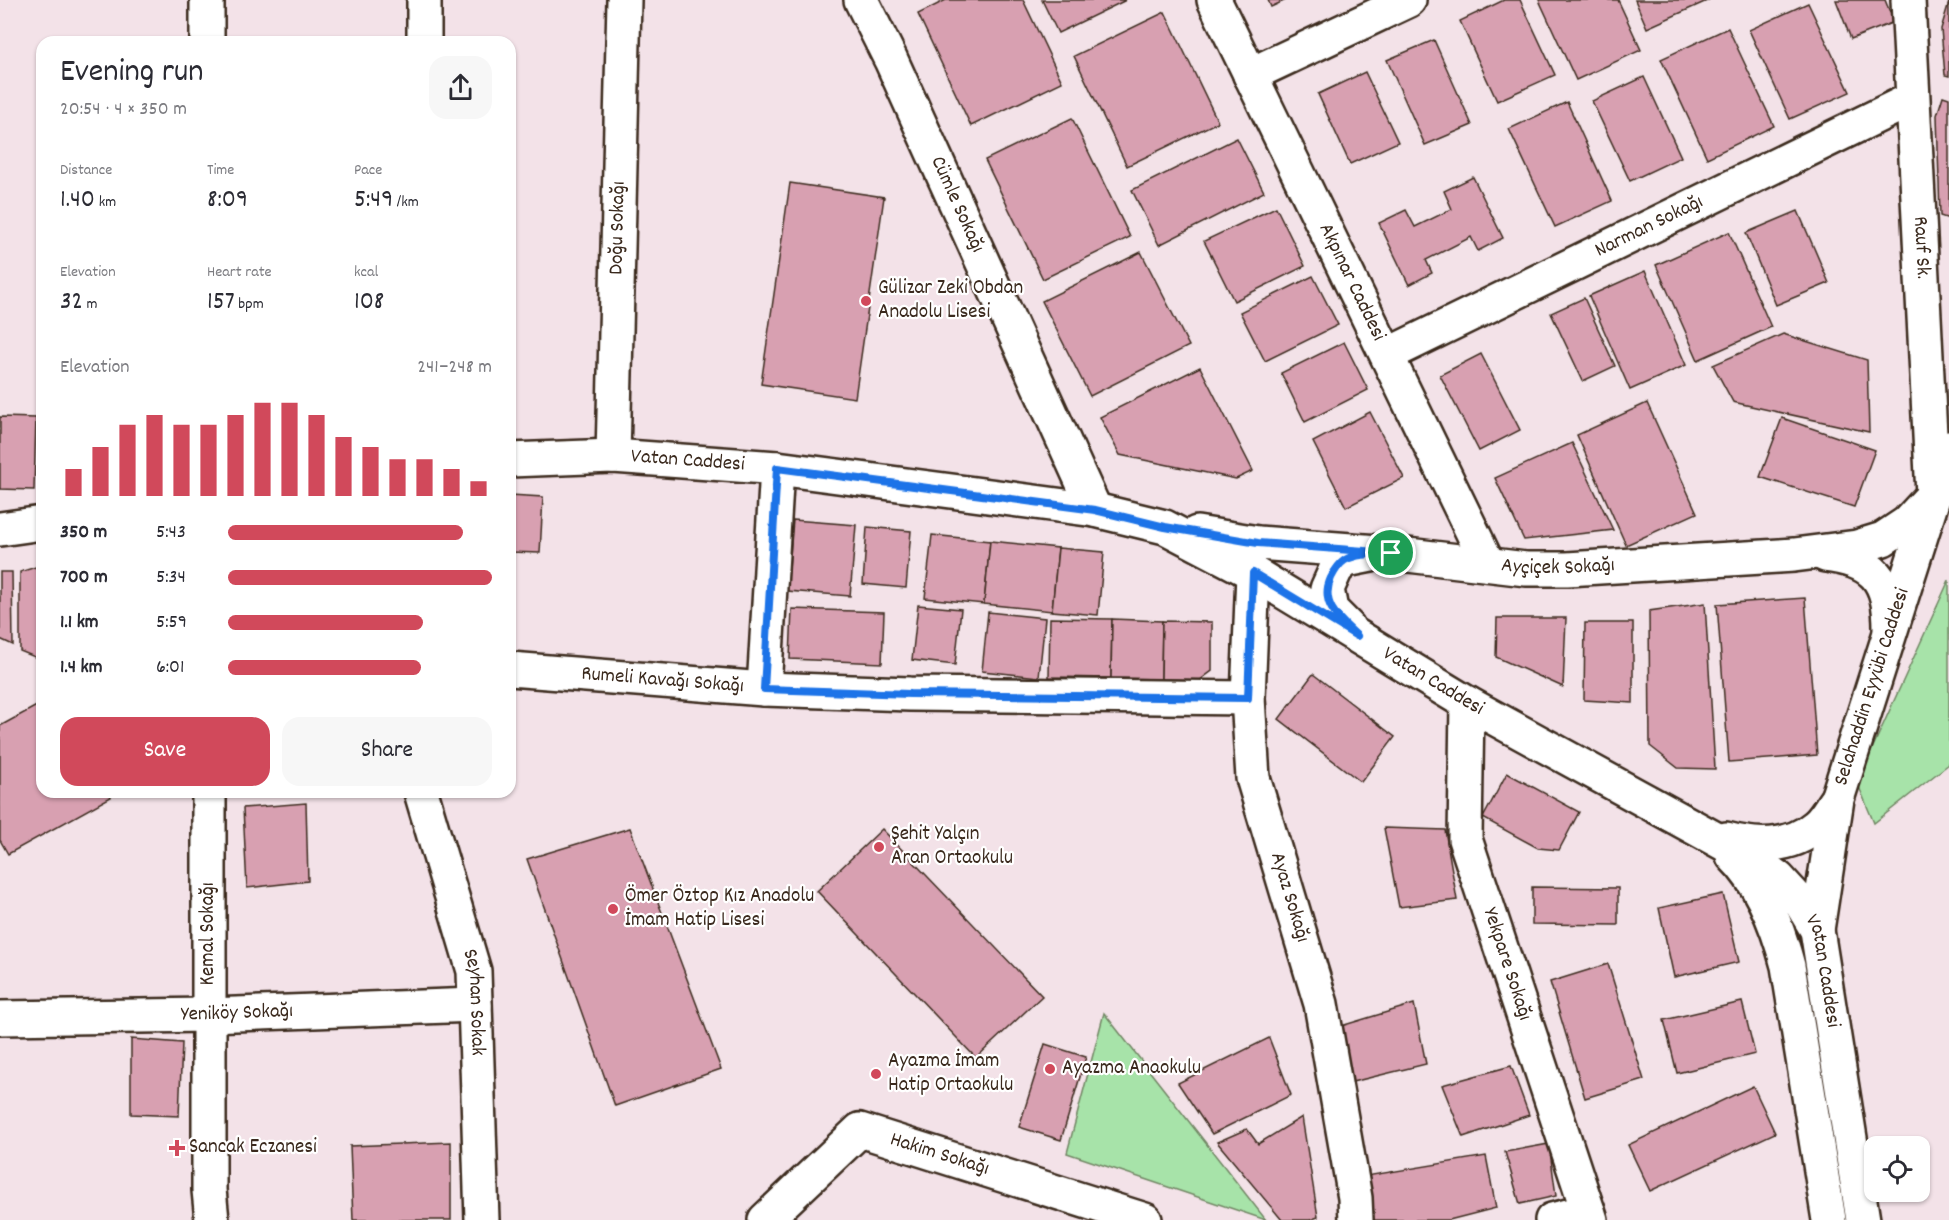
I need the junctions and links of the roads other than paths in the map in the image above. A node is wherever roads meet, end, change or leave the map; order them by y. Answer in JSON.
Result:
{"nodes":[{"id":1,"x":207,"y":0,"type":"edge"},
{"id":2,"x":424,"y":0,"type":"edge"},
{"id":3,"x":624,"y":0,"type":"edge"},
{"id":4,"x":861,"y":0,"type":"edge"},
{"id":5,"x":1214,"y":0,"type":"edge"},
{"id":6,"x":1409,"y":0,"type":"edge"},
{"id":7,"x":1908,"y":0,"type":"edge"},
{"id":8,"x":207,"y":36,"type":"edge"},
{"id":9,"x":424,"y":36,"type":"edge"},
{"id":10,"x":1250,"y":75,"type":"junction"},
{"id":11,"x":1912,"y":99,"type":"junction"},
{"id":12,"x":1388,"y":356,"type":"junction"},
{"id":13,"x":1949,"y":448,"type":"edge"},
{"id":14,"x":613,"y":456,"type":"junction"},
{"id":15,"x":516,"y":460,"type":"edge"},
{"id":16,"x":777,"y":468,"type":"junction"},
{"id":17,"x":1933,"y":495,"type":"junction"},
{"id":18,"x":1095,"y":510,"type":"junction"},
{"id":19,"x":36,"y":524,"type":"edge"},
{"id":20,"x":1165,"y":527,"type":"junction"},
{"id":21,"x":0,"y":529,"type":"edge"},
{"id":22,"x":1391,"y":553,"type":"junction"},
{"id":23,"x":1794,"y":555,"type":"junction"},
{"id":24,"x":1488,"y":564,"type":"junction"},
{"id":25,"x":1253,"y":573,"type":"junction"},
{"id":26,"x":1890,"y":633,"type":"junction"},
{"id":27,"x":1357,"y":636,"type":"junction"},
{"id":28,"x":516,"y":669,"type":"edge"},
{"id":29,"x":764,"y":689,"type":"junction"},
{"id":30,"x":1248,"y":698,"type":"junction"},
{"id":31,"x":1467,"y":703,"type":"junction"},
{"id":32,"x":209,"y":798,"type":"edge"},
{"id":33,"x":424,"y":798,"type":"edge"},
{"id":34,"x":1837,"y":799,"type":"junction"},
{"id":35,"x":1710,"y":834,"type":"junction"},
{"id":36,"x":1817,"y":930,"type":"junction"},
{"id":37,"x":475,"y":1005,"type":"junction"},
{"id":38,"x":209,"y":1015,"type":"junction"},
{"id":39,"x":0,"y":1018,"type":"edge"},
{"id":40,"x":1078,"y":1211,"type":"edge"},
{"id":41,"x":1589,"y":1215,"type":"edge"},
{"id":42,"x":212,"y":1220,"type":"edge"},
{"id":43,"x":482,"y":1220,"type":"edge"},
{"id":44,"x":765,"y":1220,"type":"edge"},
{"id":45,"x":1145,"y":1220,"type":"edge"},
{"id":46,"x":1356,"y":1220,"type":"edge"},
{"id":47,"x":1551,"y":1220,"type":"edge"},
{"id":48,"x":1829,"y":1220,"type":"edge"},
{"id":49,"x":1863,"y":1220,"type":"edge"}],
"edges":[{"from":1,"to":8,"type":"street"},
{"from":2,"to":9,"type":"street"},
{"from":3,"to":14,"type":"street","name":"Doğu Sokağı"},
{"from":4,"to":18,"type":"street","name":"Cümle Sokağı"},
{"from":5,"to":10,"type":"street","name":"Akpınar Caddesi"},
{"from":6,"to":10,"type":"street"},
{"from":7,"to":11,"type":"street","name":"Rauf Sk."},
{"from":10,"to":12,"type":"street","name":"Akpınar Caddesi"},
{"from":11,"to":12,"type":"street","name":"Narman Sokağı"},
{"from":11,"to":17,"type":"street","name":"Rauf Sk."},
{"from":12,"to":24,"type":"street","name":"Akpınar Caddesi"},
{"from":13,"to":17,"type":"street","name":"Selahaddin Eyyübi Caddesi"},
{"from":14,"to":15,"type":"street","name":"Vatan Caddesi"},
{"from":14,"to":16,"type":"street","name":"Vatan Caddesi"},
{"from":16,"to":18,"type":"street","name":"Vatan Caddesi"},
{"from":16,"to":29,"type":"street"},
{"from":17,"to":23,"type":"street","name":"Ayçiçek Sokağı"},
{"from":17,"to":26,"type":"street","name":"Selahaddin Eyyübi Caddesi"},
{"from":18,"to":20,"type":"street","name":"Vatan Caddesi"},
{"from":19,"to":21,"type":"street"},
{"from":20,"to":22,"type":"street","name":"Ayçiçek Sokağı"},
{"from":20,"to":25,"type":"street","name":"Vatan Caddesi"},
{"from":22,"to":24,"type":"street","name":"Ayçiçek Sokağı"},
{"from":22,"to":27,"type":"street"},
{"from":23,"to":24,"type":"street","name":"Ayçiçek Sokağı"},
{"from":23,"to":26,"type":"street"},
{"from":25,"to":27,"type":"street","name":"Vatan Caddesi"},
{"from":25,"to":30,"type":"street","name":"Ayaz Sokağı"},
{"from":26,"to":34,"type":"street","name":"Selahaddin Eyyübi Caddesi"},
{"from":27,"to":31,"type":"street","name":"Vatan Caddesi"},
{"from":28,"to":29,"type":"street","name":"Rumeli Kavağı Sokağı"},
{"from":29,"to":30,"type":"street","name":"Rumeli Kavağı Sokağı"},
{"from":30,"to":46,"type":"street","name":"Ayaz Sokağı"},
{"from":31,"to":35,"type":"street","name":"Vatan Caddesi"},
{"from":31,"to":41,"type":"street","name":"Yekpare Sokağı"},
{"from":32,"to":38,"type":"street","name":"Kemal Sokağı"},
{"from":33,"to":37,"type":"street","name":"Seyhan Sokak"},
{"from":34,"to":35,"type":"street"},
{"from":34,"to":36,"type":"street","name":"Selahaddin Eyyübi Caddesi"},
{"from":35,"to":36,"type":"street","name":"Vatan Caddesi"},
{"from":35,"to":48,"type":"street"},
{"from":36,"to":49,"type":"street","name":"Vatan Caddesi"},
{"from":37,"to":38,"type":"street","name":"Yeniköy Sokağı"},
{"from":37,"to":43,"type":"street","name":"Seyhan Sokak"},
{"from":38,"to":39,"type":"street","name":"Yeniköy Sokağı"},
{"from":38,"to":42,"type":"street","name":"Kemal Sokağı"},
{"from":40,"to":44,"type":"street","name":"Hakim Sokağı"},
{"from":40,"to":45,"type":"street","name":"Hakim Sokağı"},
{"from":41,"to":47,"type":"street"}]}
